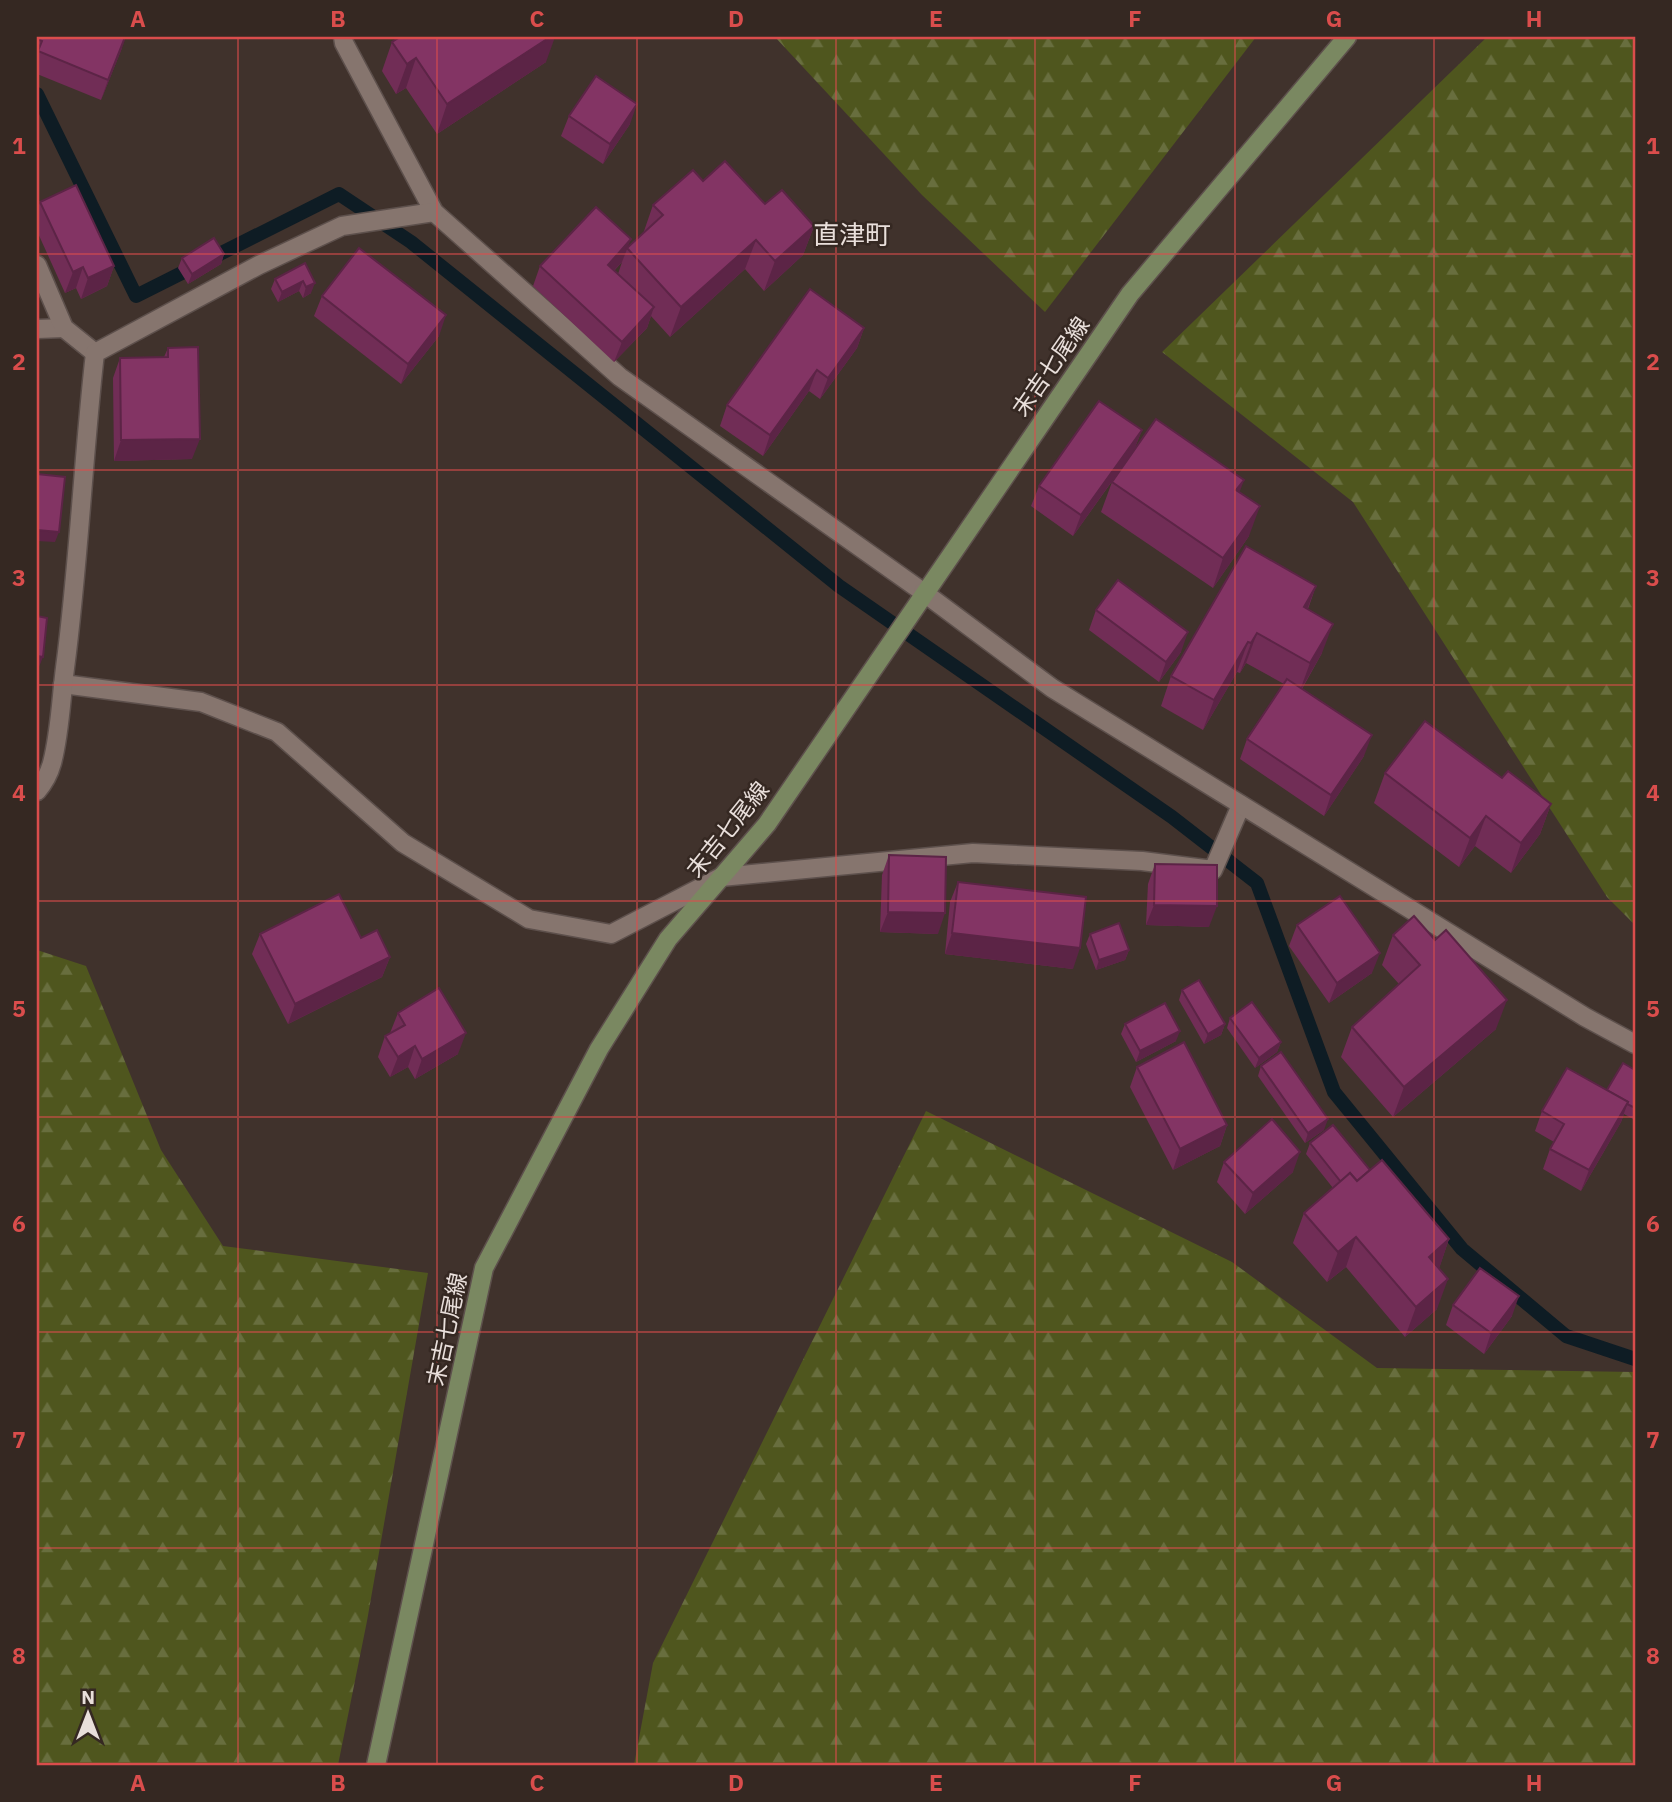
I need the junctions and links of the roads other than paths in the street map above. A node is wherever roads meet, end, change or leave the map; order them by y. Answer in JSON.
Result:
{"nodes":[{"id":1,"x":343,"y":37,"type":"edge"},
{"id":2,"x":1348,"y":37,"type":"edge"},
{"id":3,"x":434,"y":212,"type":"junction"},
{"id":4,"x":37,"y":265,"type":"edge"},
{"id":5,"x":64,"y":328,"type":"junction"},
{"id":6,"x":37,"y":329,"type":"edge"},
{"id":7,"x":95,"y":353,"type":"junction"},
{"id":8,"x":923,"y":592,"type":"junction"},
{"id":9,"x":63,"y":684,"type":"junction"},
{"id":10,"x":37,"y":791,"type":"edge"},
{"id":11,"x":1241,"y":805,"type":"junction"},
{"id":12,"x":721,"y":877,"type":"junction"},
{"id":13,"x":1635,"y":1044,"type":"edge"},
{"id":14,"x":376,"y":1765,"type":"edge"}],
"edges":[{"from":1,"to":3,"type":"street"},
{"from":2,"to":8,"type":"main road","name":"末吉七尾線"},
{"from":3,"to":7,"type":"street"},
{"from":3,"to":8,"type":"street"},
{"from":4,"to":5,"type":"street"},
{"from":5,"to":6,"type":"street"},
{"from":5,"to":7,"type":"street"},
{"from":7,"to":9,"type":"street"},
{"from":8,"to":11,"type":"street"},
{"from":8,"to":12,"type":"main road","name":"末吉七尾線"},
{"from":9,"to":10,"type":"street"},
{"from":9,"to":12,"type":"street"},
{"from":11,"to":12,"type":"street"},
{"from":11,"to":13,"type":"street"},
{"from":12,"to":14,"type":"main road","name":"末吉七尾線"}]}
